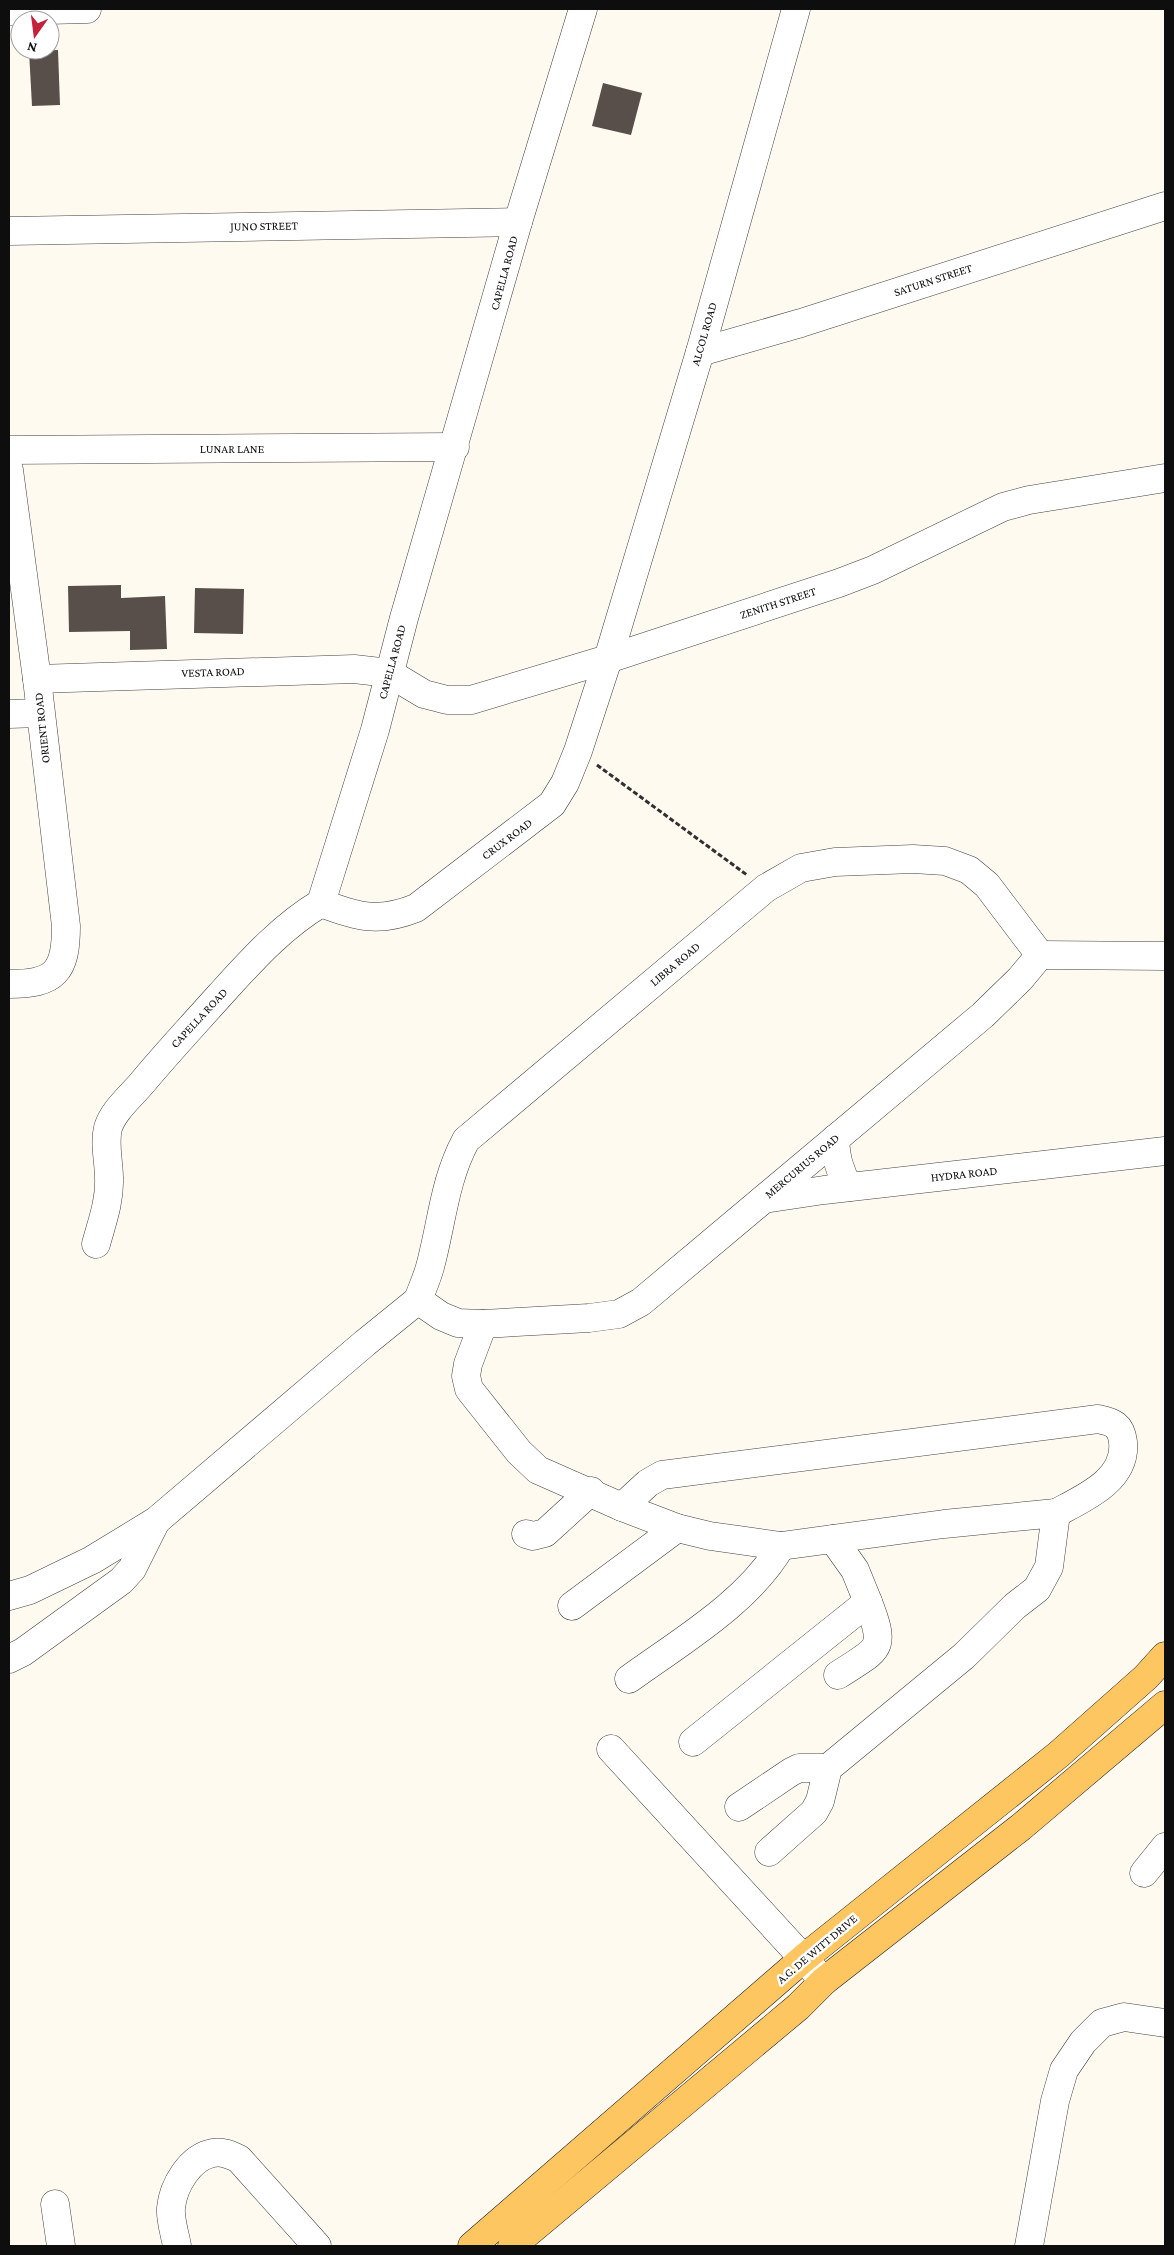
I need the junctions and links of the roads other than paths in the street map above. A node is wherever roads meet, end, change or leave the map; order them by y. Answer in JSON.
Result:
{"nodes":[{"id":1,"x":86,"y":9,"type":"edge"},
{"id":2,"x":583,"y":9,"type":"edge"},
{"id":3,"x":796,"y":9,"type":"edge"},
{"id":4,"x":9,"y":11,"type":"edge"},
{"id":5,"x":1165,"y":206,"type":"edge"},
{"id":6,"x":518,"y":222,"type":"junction"},
{"id":7,"x":9,"y":231,"type":"edge"},
{"id":8,"x":700,"y":352,"type":"junction"},
{"id":9,"x":455,"y":447,"type":"junction"},
{"id":10,"x":9,"y":450,"type":"edge"},
{"id":11,"x":9,"y":470,"type":"edge"},
{"id":12,"x":1165,"y":478,"type":"edge"},
{"id":13,"x":608,"y":658,"type":"junction"},
{"id":14,"x":389,"y":673,"type":"junction"},
{"id":15,"x":37,"y":679,"type":"junction"},
{"id":16,"x":40,"y":713,"type":"junction"},
{"id":17,"x":9,"y":714,"type":"edge"},
{"id":18,"x":321,"y":903,"type":"junction"},
{"id":19,"x":1040,"y":955,"type":"junction"},
{"id":20,"x":1165,"y":956,"type":"edge"},
{"id":21,"x":9,"y":984,"type":"edge"},
{"id":22,"x":835,"y":1139,"type":"junction"},
{"id":23,"x":1165,"y":1151,"type":"edge"},
{"id":24,"x":849,"y":1187,"type":"junction"},
{"id":25,"x":764,"y":1199,"type":"junction"},
{"id":26,"x":96,"y":1244,"type":"dead end"},
{"id":27,"x":418,"y":1300,"type":"junction"},
{"id":28,"x":483,"y":1324,"type":"junction"},
{"id":29,"x":591,"y":1491,"type":"junction"},
{"id":30,"x":622,"y":1507,"type":"junction"},
{"id":31,"x":1056,"y":1513,"type":"junction"},
{"id":32,"x":156,"y":1521,"type":"junction"},
{"id":33,"x":676,"y":1528,"type":"junction"},
{"id":34,"x":526,"y":1534,"type":"dead end"},
{"id":35,"x":834,"y":1539,"type":"junction"},
{"id":36,"x":781,"y":1546,"type":"junction"},
{"id":37,"x":105,"y":1552,"type":"junction"},
{"id":38,"x":121,"y":1581,"type":"junction"},
{"id":39,"x":9,"y":1596,"type":"edge"},
{"id":40,"x":868,"y":1602,"type":"junction"},
{"id":41,"x":572,"y":1606,"type":"dead end"},
{"id":42,"x":1165,"y":1656,"type":"edge"},
{"id":43,"x":9,"y":1659,"type":"edge"},
{"id":44,"x":838,"y":1675,"type":"dead end"},
{"id":45,"x":629,"y":1679,"type":"dead end"},
{"id":46,"x":1165,"y":1705,"type":"edge"},
{"id":47,"x":693,"y":1742,"type":"dead end"},
{"id":48,"x":611,"y":1749,"type":"dead end"},
{"id":49,"x":1058,"y":1755,"type":"junction"},
{"id":50,"x":828,"y":1768,"type":"junction"},
{"id":51,"x":1080,"y":1777,"type":"junction"},
{"id":52,"x":1000,"y":1804,"type":"junction"},
{"id":53,"x":739,"y":1807,"type":"dead end"},
{"id":54,"x":1021,"y":1827,"type":"junction"},
{"id":55,"x":1165,"y":1847,"type":"edge"},
{"id":56,"x":769,"y":1852,"type":"dead end"},
{"id":57,"x":1144,"y":1873,"type":"dead end"},
{"id":58,"x":804,"y":1958,"type":"junction"},
{"id":59,"x":824,"y":1981,"type":"junction"},
{"id":60,"x":1165,"y":2023,"type":"edge"},
{"id":61,"x":535,"y":2191,"type":"junction"},
{"id":62,"x":55,"y":2204,"type":"dead end"},
{"id":63,"x":553,"y":2212,"type":"junction"},
{"id":64,"x":61,"y":2246,"type":"edge"},
{"id":65,"x":176,"y":2246,"type":"edge"},
{"id":66,"x":317,"y":2246,"type":"edge"},
{"id":67,"x":472,"y":2246,"type":"edge"},
{"id":68,"x":512,"y":2246,"type":"edge"},
{"id":69,"x":1030,"y":2246,"type":"edge"}],
"edges":[{"from":1,"to":4,"type":"street"},
{"from":2,"to":6,"type":"street","name":"CAPELLA ROAD"},
{"from":3,"to":8,"type":"street","name":"ALCOL ROAD"},
{"from":5,"to":8,"type":"street","name":"SATURN STREET"},
{"from":6,"to":7,"type":"street","name":"JUNO STREET"},
{"from":6,"to":9,"type":"street","name":"CAPELLA ROAD"},
{"from":8,"to":13,"type":"street","name":"ALCOL ROAD"},
{"from":9,"to":10,"type":"street","name":"LUNAR LANE"},
{"from":9,"to":14,"type":"street","name":"CAPELLA ROAD"},
{"from":11,"to":15,"type":"street","name":"ORIENT ROAD"},
{"from":12,"to":13,"type":"street","name":"ZENITH STREET"},
{"from":13,"to":14,"type":"street","name":"ZENITH STREET"},
{"from":13,"to":18,"type":"street","name":"CRUX ROAD"},
{"from":14,"to":15,"type":"street","name":"VESTA ROAD"},
{"from":14,"to":18,"type":"street","name":"CAPELLA ROAD"},
{"from":15,"to":16,"type":"street","name":"ORIENT ROAD"},
{"from":16,"to":17,"type":"street"},
{"from":16,"to":21,"type":"street","name":"ORIENT ROAD"},
{"from":18,"to":26,"type":"street","name":"CAPELLA ROAD"},
{"from":19,"to":20,"type":"street"},
{"from":19,"to":22,"type":"street","name":"MERCURIUS ROAD"},
{"from":19,"to":27,"type":"street","name":"LIBRA ROAD"},
{"from":22,"to":24,"type":"street"},
{"from":22,"to":25,"type":"street","name":"MERCURIUS ROAD"},
{"from":23,"to":24,"type":"street","name":"HYDRA ROAD"},
{"from":24,"to":25,"type":"street","name":"HYDRA ROAD"},
{"from":25,"to":28,"type":"street","name":"MERCURIUS ROAD"},
{"from":27,"to":28,"type":"street","name":"MERCURIUS ROAD"},
{"from":27,"to":32,"type":"street"},
{"from":28,"to":29,"type":"street"},
{"from":29,"to":30,"type":"street"},
{"from":29,"to":34,"type":"street"},
{"from":30,"to":31,"type":"street"},
{"from":30,"to":33,"type":"street"},
{"from":31,"to":35,"type":"street"},
{"from":31,"to":50,"type":"street"},
{"from":32,"to":37,"type":"street"},
{"from":32,"to":38,"type":"street"},
{"from":33,"to":36,"type":"street"},
{"from":33,"to":41,"type":"street"},
{"from":35,"to":36,"type":"street"},
{"from":35,"to":40,"type":"street"},
{"from":36,"to":45,"type":"street"},
{"from":37,"to":38,"type":"street"},
{"from":37,"to":39,"type":"street"},
{"from":38,"to":43,"type":"street"},
{"from":40,"to":44,"type":"street"},
{"from":40,"to":47,"type":"street"},
{"from":42,"to":49,"type":"main road","name":"A.G. DE WITT DRIVE"},
{"from":46,"to":51,"type":"main road"},
{"from":48,"to":58,"type":"street"},
{"from":49,"to":51,"type":"main road"},
{"from":49,"to":52,"type":"main road","name":"A.G. DE WITT DRIVE"},
{"from":50,"to":53,"type":"street"},
{"from":50,"to":56,"type":"street"},
{"from":51,"to":54,"type":"main road"},
{"from":52,"to":54,"type":"main road"},
{"from":52,"to":58,"type":"main road","name":"A.G. DE WITT DRIVE"},
{"from":54,"to":59,"type":"main road"},
{"from":55,"to":57,"type":"street"},
{"from":58,"to":59,"type":"street"},
{"from":58,"to":61,"type":"main road","name":"A.G. DE WITT DRIVE"},
{"from":59,"to":63,"type":"main road"},
{"from":60,"to":69,"type":"street"},
{"from":61,"to":63,"type":"main road"},
{"from":61,"to":67,"type":"main road","name":"A.G. DE WITT DRIVE"},
{"from":62,"to":64,"type":"street"},
{"from":63,"to":68,"type":"main road"},
{"from":65,"to":66,"type":"street"}]}
